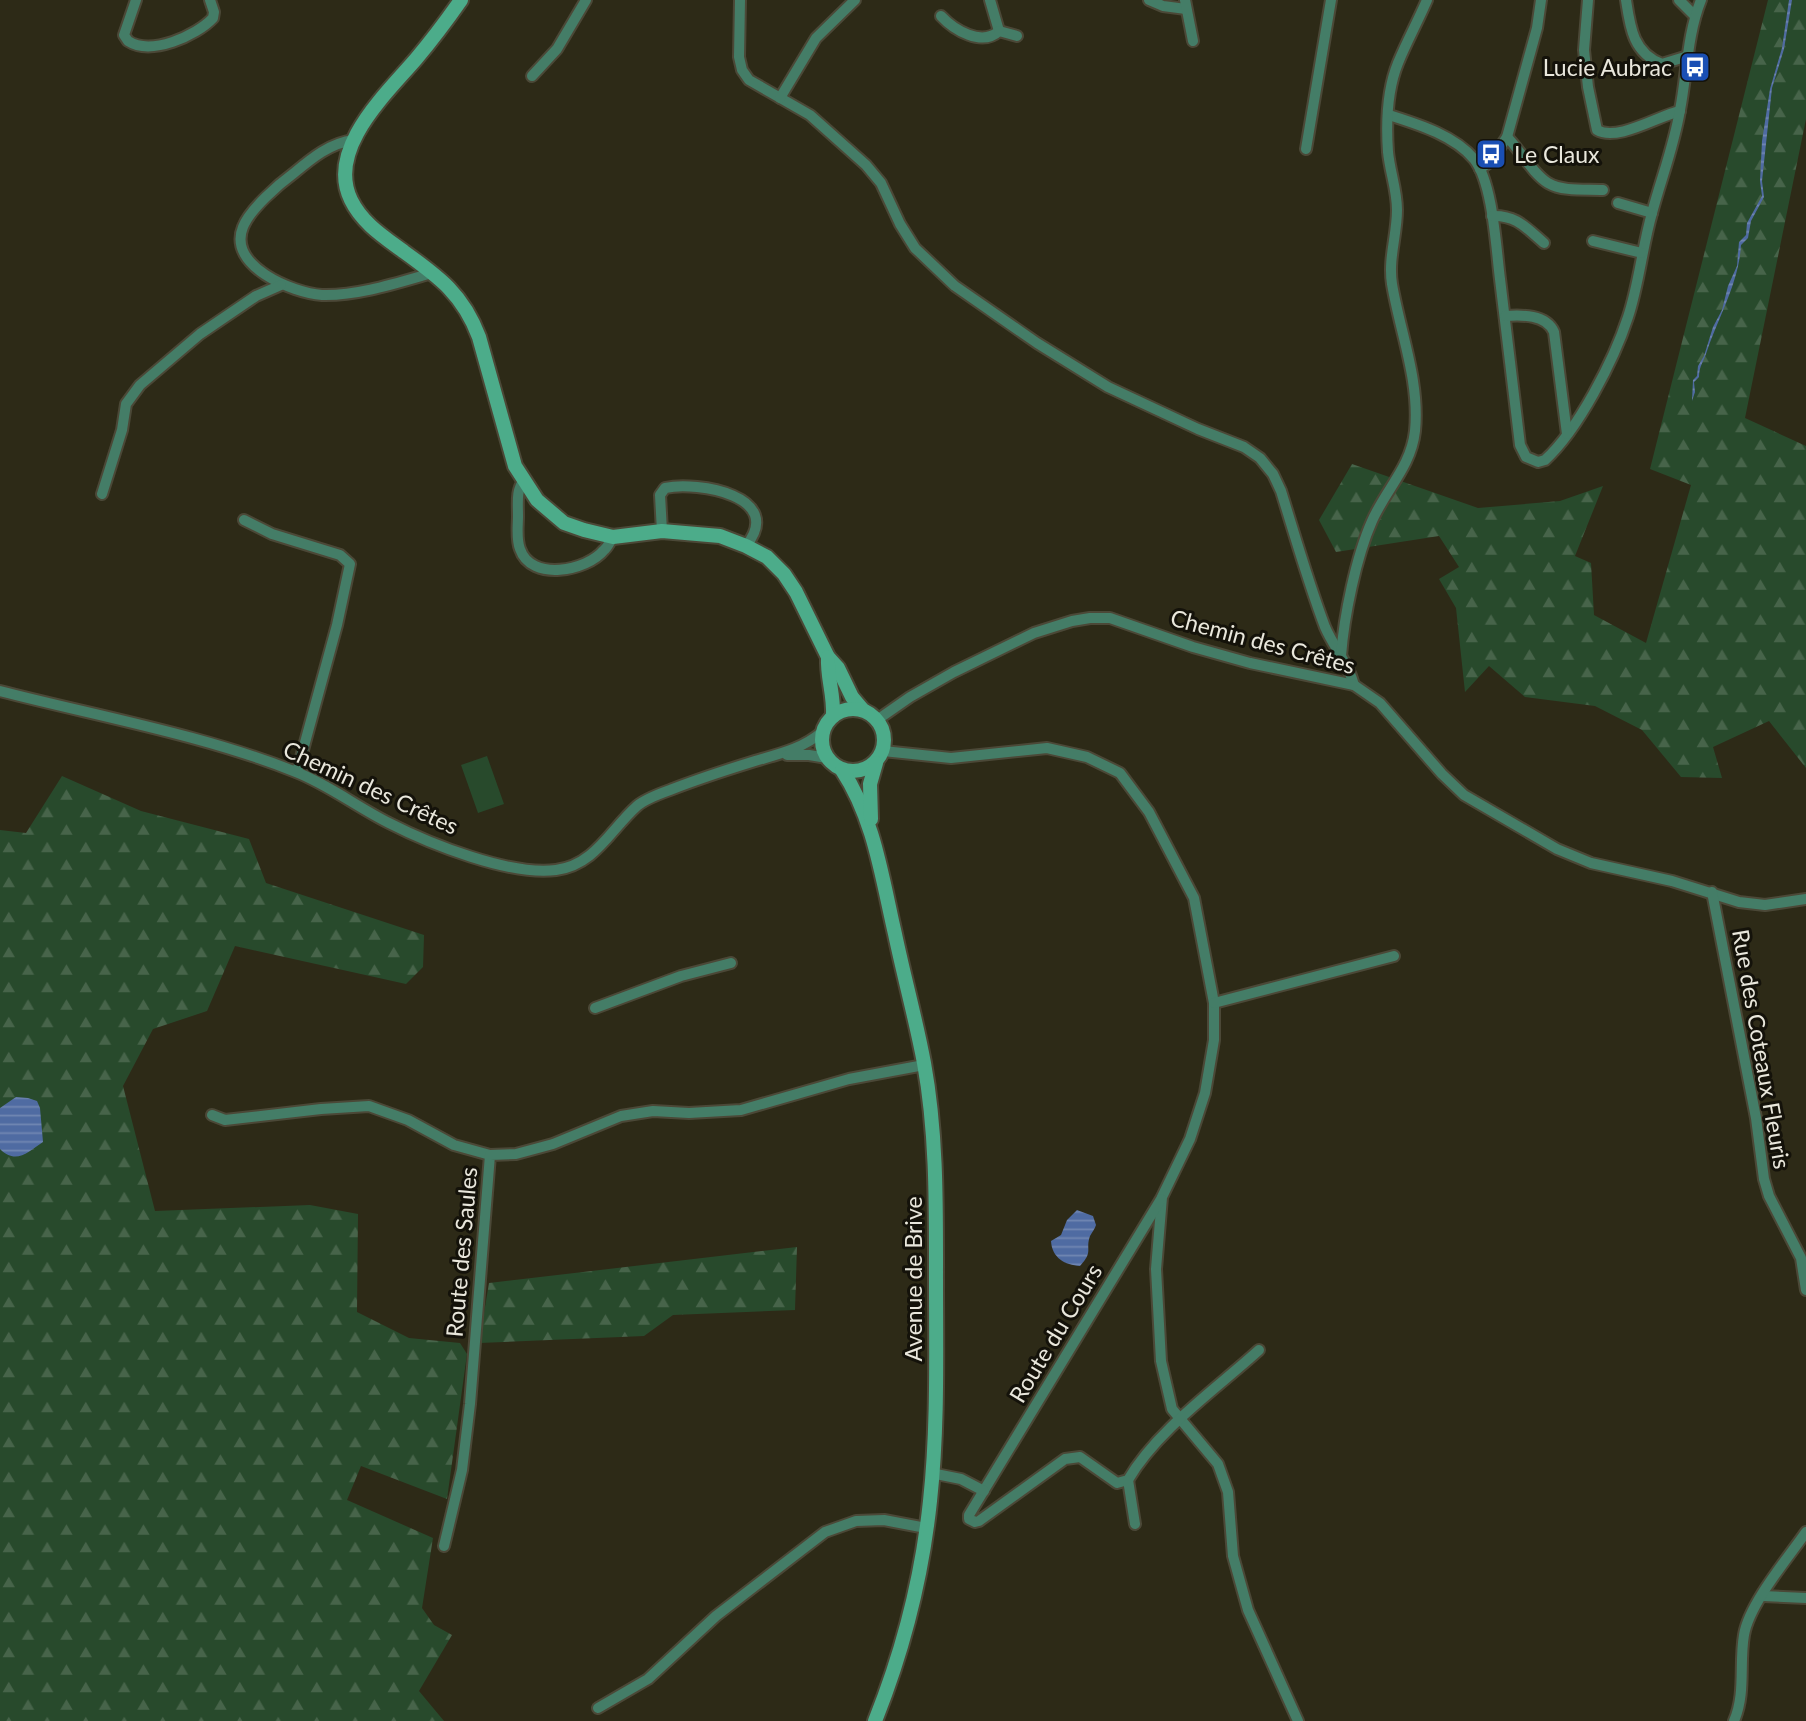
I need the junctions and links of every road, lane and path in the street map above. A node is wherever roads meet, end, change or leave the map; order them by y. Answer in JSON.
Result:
{"nodes":[{"id":1,"x":136,"y":0,"type":"edge"},
{"id":2,"x":210,"y":0,"type":"edge"},
{"id":3,"x":461,"y":0,"type":"edge"},
{"id":4,"x":586,"y":0,"type":"edge"},
{"id":5,"x":740,"y":0,"type":"edge"},
{"id":6,"x":855,"y":0,"type":"edge"},
{"id":7,"x":990,"y":0,"type":"edge"},
{"id":8,"x":1149,"y":0,"type":"edge"},
{"id":9,"x":1331,"y":0,"type":"edge"},
{"id":10,"x":1427,"y":0,"type":"edge"},
{"id":11,"x":1541,"y":0,"type":"edge"},
{"id":12,"x":1588,"y":0,"type":"edge"},
{"id":13,"x":1626,"y":0,"type":"edge"},
{"id":14,"x":1679,"y":0,"type":"edge"},
{"id":15,"x":1701,"y":0,"type":"edge"},
{"id":16,"x":1185,"y":4,"type":"edge"},
{"id":17,"x":941,"y":16,"type":"dead end"},
{"id":18,"x":1695,"y":16,"type":"junction"},
{"id":19,"x":999,"y":31,"type":"junction"},
{"id":20,"x":1017,"y":36,"type":"dead end"},
{"id":21,"x":1194,"y":41,"type":"dead end"},
{"id":22,"x":1688,"y":56,"type":"junction"},
{"id":23,"x":532,"y":76,"type":"dead end"},
{"id":24,"x":780,"y":98,"type":"junction"},
{"id":25,"x":1680,"y":111,"type":"junction"},
{"id":26,"x":1388,"y":115,"type":"junction"},
{"id":27,"x":1507,"y":137,"type":"junction"},
{"id":28,"x":354,"y":140,"type":"junction"},
{"id":29,"x":1306,"y":149,"type":"dead end"},
{"id":30,"x":1480,"y":169,"type":"junction"},
{"id":31,"x":1604,"y":190,"type":"dead end"},
{"id":32,"x":1618,"y":203,"type":"dead end"},
{"id":33,"x":1652,"y":213,"type":"junction"},
{"id":34,"x":1492,"y":216,"type":"junction"},
{"id":35,"x":1593,"y":241,"type":"dead end"},
{"id":36,"x":1544,"y":243,"type":"dead end"},
{"id":37,"x":1642,"y":253,"type":"junction"},
{"id":38,"x":432,"y":272,"type":"junction"},
{"id":39,"x":281,"y":285,"type":"junction"},
{"id":40,"x":1505,"y":316,"type":"junction"},
{"id":41,"x":1567,"y":434,"type":"junction"},
{"id":42,"x":524,"y":480,"type":"junction"},
{"id":43,"x":102,"y":494,"type":"dead end"},
{"id":44,"x":244,"y":520,"type":"dead end"},
{"id":45,"x":662,"y":531,"type":"junction"},
{"id":46,"x":613,"y":537,"type":"junction"},
{"id":47,"x":746,"y":545,"type":"junction"},
{"id":48,"x":1341,"y":656,"type":"junction"},
{"id":49,"x":828,"y":657,"type":"junction"},
{"id":50,"x":1354,"y":685,"type":"junction"},
{"id":51,"x":0,"y":691,"type":"edge"},
{"id":52,"x":863,"y":710,"type":"junction"},
{"id":53,"x":832,"y":716,"type":"junction"},
{"id":54,"x":877,"y":720,"type":"junction"},
{"id":55,"x":822,"y":732,"type":"junction"},
{"id":56,"x":781,"y":755,"type":"junction"},
{"id":57,"x":879,"y":757,"type":"junction"},
{"id":58,"x":827,"y":758,"type":"junction"},
{"id":59,"x":842,"y":769,"type":"junction"},
{"id":60,"x":297,"y":772,"type":"junction"},
{"id":61,"x":872,"y":835,"type":"junction"},
{"id":62,"x":1712,"y":892,"type":"junction"},
{"id":63,"x":1806,"y":899,"type":"edge"},
{"id":64,"x":1394,"y":956,"type":"dead end"},
{"id":65,"x":731,"y":963,"type":"dead end"},
{"id":66,"x":1214,"y":1003,"type":"junction"},
{"id":67,"x":595,"y":1008,"type":"dead end"},
{"id":68,"x":924,"y":1065,"type":"junction"},
{"id":69,"x":212,"y":1115,"type":"dead end"},
{"id":70,"x":490,"y":1155,"type":"junction"},
{"id":71,"x":1162,"y":1197,"type":"junction"},
{"id":72,"x":1806,"y":1290,"type":"edge"},
{"id":73,"x":1259,"y":1350,"type":"dead end"},
{"id":74,"x":1179,"y":1421,"type":"junction"},
{"id":75,"x":931,"y":1473,"type":"junction"},
{"id":76,"x":1128,"y":1480,"type":"junction"},
{"id":77,"x":984,"y":1491,"type":"junction"},
{"id":78,"x":1135,"y":1524,"type":"dead end"},
{"id":79,"x":926,"y":1528,"type":"junction"},
{"id":80,"x":1806,"y":1532,"type":"edge"},
{"id":81,"x":444,"y":1546,"type":"dead end"},
{"id":82,"x":1763,"y":1596,"type":"junction"},
{"id":83,"x":1806,"y":1598,"type":"edge"},
{"id":84,"x":598,"y":1708,"type":"dead end"},
{"id":85,"x":874,"y":1721,"type":"edge"},
{"id":86,"x":1298,"y":1721,"type":"edge"},
{"id":87,"x":1734,"y":1721,"type":"edge"}],
"edges":[{"from":1,"to":2,"type":"street"},
{"from":3,"to":28,"type":"street"},
{"from":4,"to":23,"type":"street"},
{"from":5,"to":24,"type":"street"},
{"from":6,"to":24,"type":"street"},
{"from":7,"to":19,"type":"street"},
{"from":8,"to":16,"type":"street"},
{"from":9,"to":29,"type":"street"},
{"from":10,"to":26,"type":"street"},
{"from":11,"to":27,"type":"street"},
{"from":12,"to":25,"type":"street"},
{"from":13,"to":22,"type":"street"},
{"from":14,"to":18,"type":"street"},
{"from":15,"to":18,"type":"street"},
{"from":16,"to":21,"type":"street"},
{"from":17,"to":19,"type":"street"},
{"from":18,"to":22,"type":"street"},
{"from":19,"to":20,"type":"street"},
{"from":22,"to":25,"type":"street"},
{"from":24,"to":48,"type":"street"},
{"from":25,"to":33,"type":"street"},
{"from":26,"to":30,"type":"street"},
{"from":26,"to":48,"type":"street"},
{"from":27,"to":30,"type":"street"},
{"from":27,"to":31,"type":"street"},
{"from":28,"to":38,"type":"street"},
{"from":28,"to":39,"type":"street"},
{"from":30,"to":34,"type":"street"},
{"from":32,"to":33,"type":"street"},
{"from":33,"to":37,"type":"street"},
{"from":34,"to":36,"type":"street"},
{"from":34,"to":40,"type":"street"},
{"from":35,"to":37,"type":"street"},
{"from":37,"to":41,"type":"street"},
{"from":38,"to":39,"type":"street"},
{"from":38,"to":42,"type":"street"},
{"from":39,"to":43,"type":"street"},
{"from":40,"to":41,"type":"street"},
{"from":40,"to":41,"type":"street"},
{"from":42,"to":46,"type":"street"},
{"from":42,"to":46,"type":"street"},
{"from":44,"to":60,"type":"street"},
{"from":45,"to":46,"type":"street"},
{"from":45,"to":47,"type":"street"},
{"from":45,"to":47,"type":"street"},
{"from":47,"to":49,"type":"street"},
{"from":48,"to":50,"type":"street"},
{"from":49,"to":52,"type":"street"},
{"from":49,"to":53,"type":"street"},
{"from":50,"to":54,"type":"street","name":"Chemin des Crêtes"},
{"from":50,"to":62,"type":"street","name":"Chemin des Crêtes"},
{"from":51,"to":60,"type":"street","name":"Chemin des Crêtes"},
{"from":52,"to":53,"type":"street"},
{"from":52,"to":54,"type":"street"},
{"from":53,"to":55,"type":"street"},
{"from":54,"to":57,"type":"street"},
{"from":55,"to":56,"type":"street","name":"Chemin des Crêtes"},
{"from":55,"to":58,"type":"street"},
{"from":56,"to":58,"type":"street","name":"Chemin des Crêtes"},
{"from":56,"to":60,"type":"street","name":"Chemin des Crêtes"},
{"from":57,"to":59,"type":"street"},
{"from":57,"to":61,"type":"street"},
{"from":57,"to":66,"type":"street","name":"Route du Cours"},
{"from":58,"to":59,"type":"street"},
{"from":59,"to":61,"type":"street"},
{"from":61,"to":68,"type":"street","name":"Avenue de Brive"},
{"from":62,"to":63,"type":"street","name":"Chemin des Crêtes"},
{"from":62,"to":72,"type":"street","name":"Rue des Coteaux Fleuris"},
{"from":64,"to":66,"type":"street"},
{"from":65,"to":67,"type":"street"},
{"from":66,"to":71,"type":"street","name":"Route du Cours"},
{"from":68,"to":70,"type":"street","name":"Route des Saules"},
{"from":68,"to":75,"type":"street","name":"Avenue de Brive"},
{"from":69,"to":70,"type":"street"},
{"from":70,"to":81,"type":"street","name":"Route des Saules"},
{"from":71,"to":74,"type":"street","name":"Route du Cours"},
{"from":71,"to":77,"type":"street","name":"Route du Cours"},
{"from":73,"to":74,"type":"street"},
{"from":74,"to":76,"type":"street"},
{"from":74,"to":86,"type":"street"},
{"from":75,"to":77,"type":"street"},
{"from":75,"to":79,"type":"street","name":"Avenue de Brive"},
{"from":76,"to":77,"type":"street","name":"Route du Cours"},
{"from":76,"to":78,"type":"street"},
{"from":79,"to":84,"type":"street"},
{"from":79,"to":85,"type":"street","name":"Avenue de Brive"},
{"from":80,"to":82,"type":"street"},
{"from":82,"to":83,"type":"street"},
{"from":82,"to":87,"type":"street"}]}
